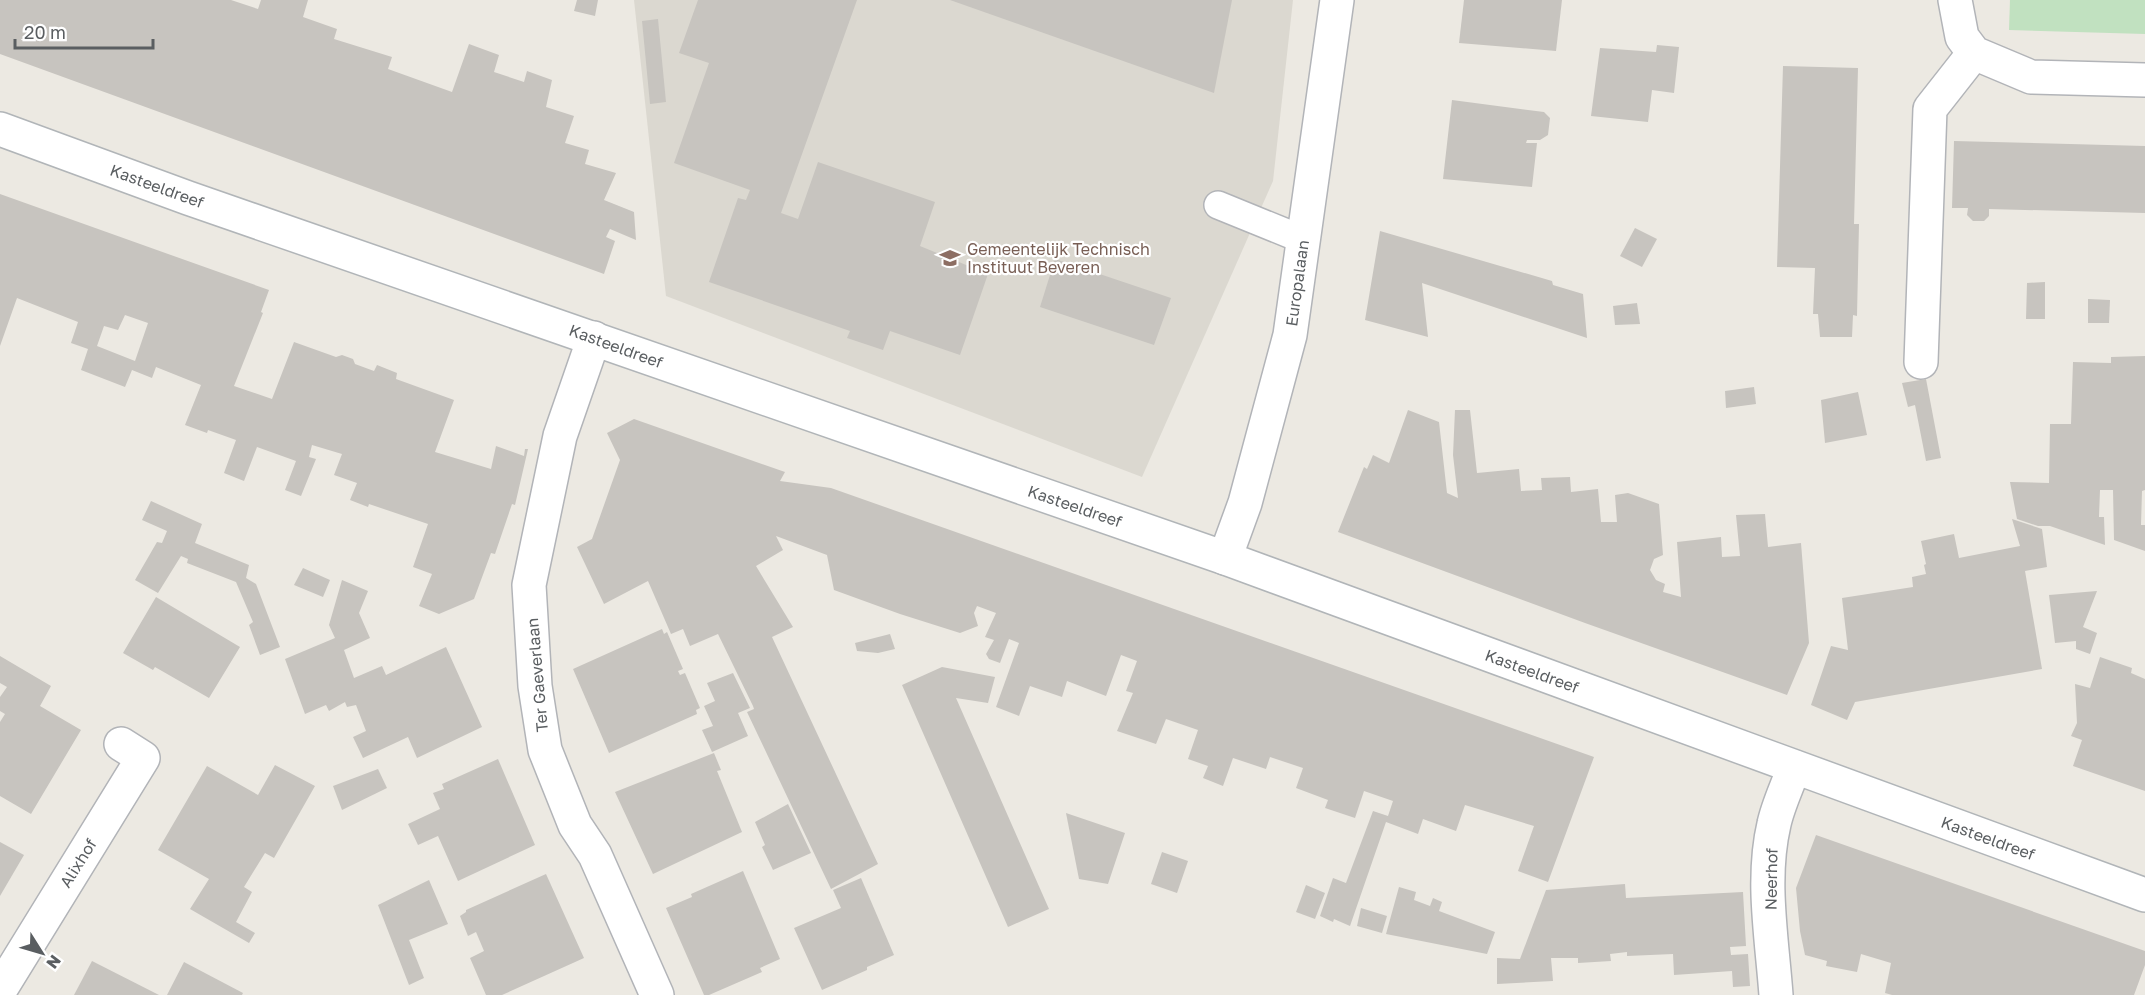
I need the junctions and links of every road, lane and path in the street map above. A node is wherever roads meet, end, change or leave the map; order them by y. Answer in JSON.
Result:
{"nodes":[{"id":1,"x":1337,"y":0,"type":"edge"},
{"id":2,"x":1955,"y":0,"type":"edge"},
{"id":3,"x":1974,"y":53,"type":"junction"},
{"id":4,"x":2145,"y":80,"type":"edge"},
{"id":5,"x":0,"y":129,"type":"edge"},
{"id":6,"x":1218,"y":205,"type":"dead end"},
{"id":7,"x":1304,"y":240,"type":"junction"},
{"id":8,"x":594,"y":338,"type":"junction"},
{"id":9,"x":1921,"y":362,"type":"dead end"},
{"id":10,"x":1225,"y":558,"type":"junction"},
{"id":11,"x":121,"y":744,"type":"dead end"},
{"id":12,"x":1794,"y":767,"type":"junction"},
{"id":13,"x":2145,"y":895,"type":"edge"},
{"id":14,"x":0,"y":990,"type":"edge"},
{"id":15,"x":657,"y":995,"type":"edge"},
{"id":16,"x":1776,"y":995,"type":"edge"}],
"edges":[{"from":1,"to":7,"type":"street","name":"Europalaan"},
{"from":2,"to":3,"type":"street"},
{"from":3,"to":4,"type":"street"},
{"from":3,"to":9,"type":"street"},
{"from":5,"to":8,"type":"street","name":"Kasteeldreef"},
{"from":6,"to":7,"type":"lane"},
{"from":7,"to":10,"type":"street","name":"Europalaan"},
{"from":8,"to":10,"type":"street","name":"Kasteeldreef"},
{"from":8,"to":15,"type":"street","name":"Ter Gaeverlaan"},
{"from":10,"to":12,"type":"street","name":"Kasteeldreef"},
{"from":11,"to":14,"type":"street","name":"Alixhof"},
{"from":12,"to":13,"type":"street","name":"Kasteeldreef"},
{"from":12,"to":16,"type":"street","name":"Neerhof"}]}
